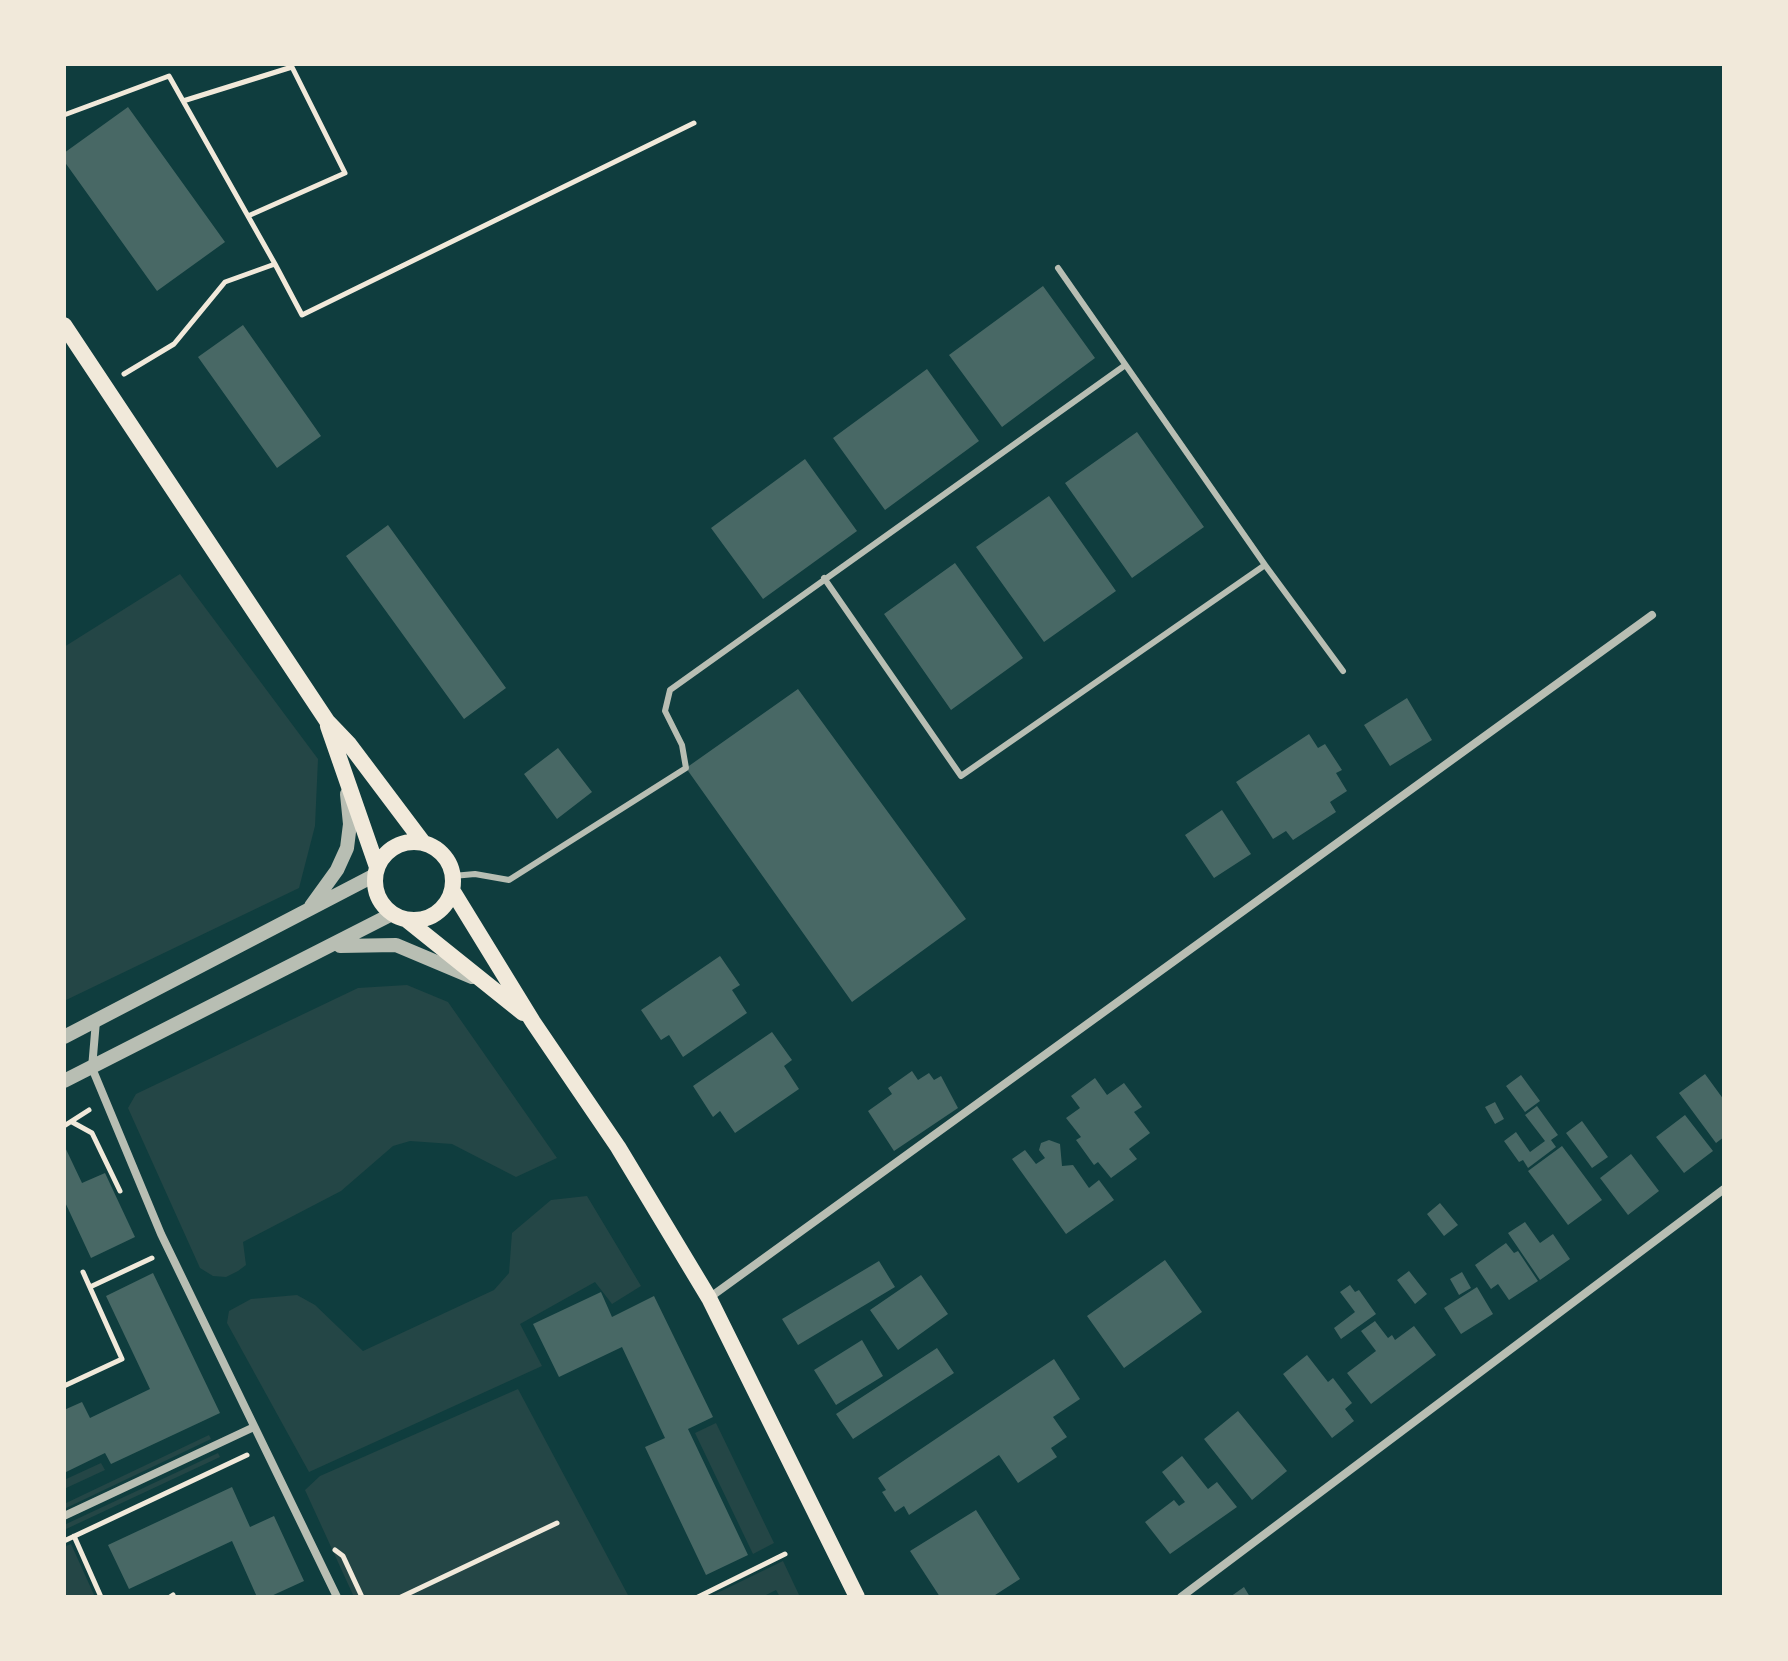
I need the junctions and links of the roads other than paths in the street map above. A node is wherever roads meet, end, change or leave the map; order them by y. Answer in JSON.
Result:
{"nodes":[{"id":1,"x":1058,"y":268,"type":"dead end"},
{"id":2,"x":64,"y":325,"type":"edge"},
{"id":3,"x":1124,"y":366,"type":"junction"},
{"id":4,"x":1265,"y":565,"type":"junction"},
{"id":5,"x":824,"y":578,"type":"junction"},
{"id":6,"x":1652,"y":615,"type":"dead end"},
{"id":7,"x":1343,"y":671,"type":"dead end"},
{"id":8,"x":327,"y":721,"type":"junction"},
{"id":9,"x":346,"y":778,"type":"junction"},
{"id":10,"x":422,"y":841,"type":"junction"},
{"id":11,"x":376,"y":871,"type":"junction"},
{"id":12,"x":453,"y":883,"type":"junction"},
{"id":13,"x":306,"y":912,"type":"junction"},
{"id":14,"x":400,"y":917,"type":"junction"},
{"id":15,"x":332,"y":946,"type":"junction"},
{"id":16,"x":487,"y":984,"type":"junction"},
{"id":17,"x":96,"y":1021,"type":"junction"},
{"id":18,"x":533,"y":1022,"type":"junction"},
{"id":19,"x":64,"y":1037,"type":"edge"},
{"id":20,"x":92,"y":1068,"type":"junction"},
{"id":21,"x":64,"y":1081,"type":"edge"},
{"id":22,"x":1724,"y":1189,"type":"edge"},
{"id":23,"x":709,"y":1298,"type":"junction"},
{"id":24,"x":254,"y":1427,"type":"junction"},
{"id":25,"x":64,"y":1516,"type":"edge"},
{"id":26,"x":337,"y":1597,"type":"edge"},
{"id":27,"x":857,"y":1597,"type":"edge"},
{"id":28,"x":1181,"y":1597,"type":"edge"}],
"edges":[{"from":1,"to":3,"type":"lane"},
{"from":2,"to":8,"type":"main road"},
{"from":3,"to":4,"type":"lane"},
{"from":3,"to":5,"type":"lane"},
{"from":4,"to":5,"type":"lane"},
{"from":4,"to":7,"type":"lane"},
{"from":5,"to":12,"type":"lane"},
{"from":6,"to":23,"type":"street"},
{"from":8,"to":9,"type":"main road"},
{"from":8,"to":10,"type":"main road"},
{"from":9,"to":11,"type":"main road"},
{"from":9,"to":13,"type":"street"},
{"from":10,"to":11,"type":"main road"},
{"from":10,"to":12,"type":"main road"},
{"from":11,"to":13,"type":"street"},
{"from":11,"to":14,"type":"main road"},
{"from":12,"to":14,"type":"main road"},
{"from":12,"to":18,"type":"main road"},
{"from":13,"to":17,"type":"street"},
{"from":14,"to":15,"type":"street"},
{"from":14,"to":16,"type":"main road"},
{"from":15,"to":16,"type":"street"},
{"from":15,"to":20,"type":"street"},
{"from":16,"to":18,"type":"main road"},
{"from":17,"to":19,"type":"street"},
{"from":17,"to":20,"type":"street"},
{"from":18,"to":23,"type":"main road"},
{"from":20,"to":21,"type":"street"},
{"from":20,"to":24,"type":"street"},
{"from":22,"to":28,"type":"street"},
{"from":23,"to":27,"type":"main road"},
{"from":24,"to":25,"type":"street"},
{"from":24,"to":26,"type":"street"}]}
